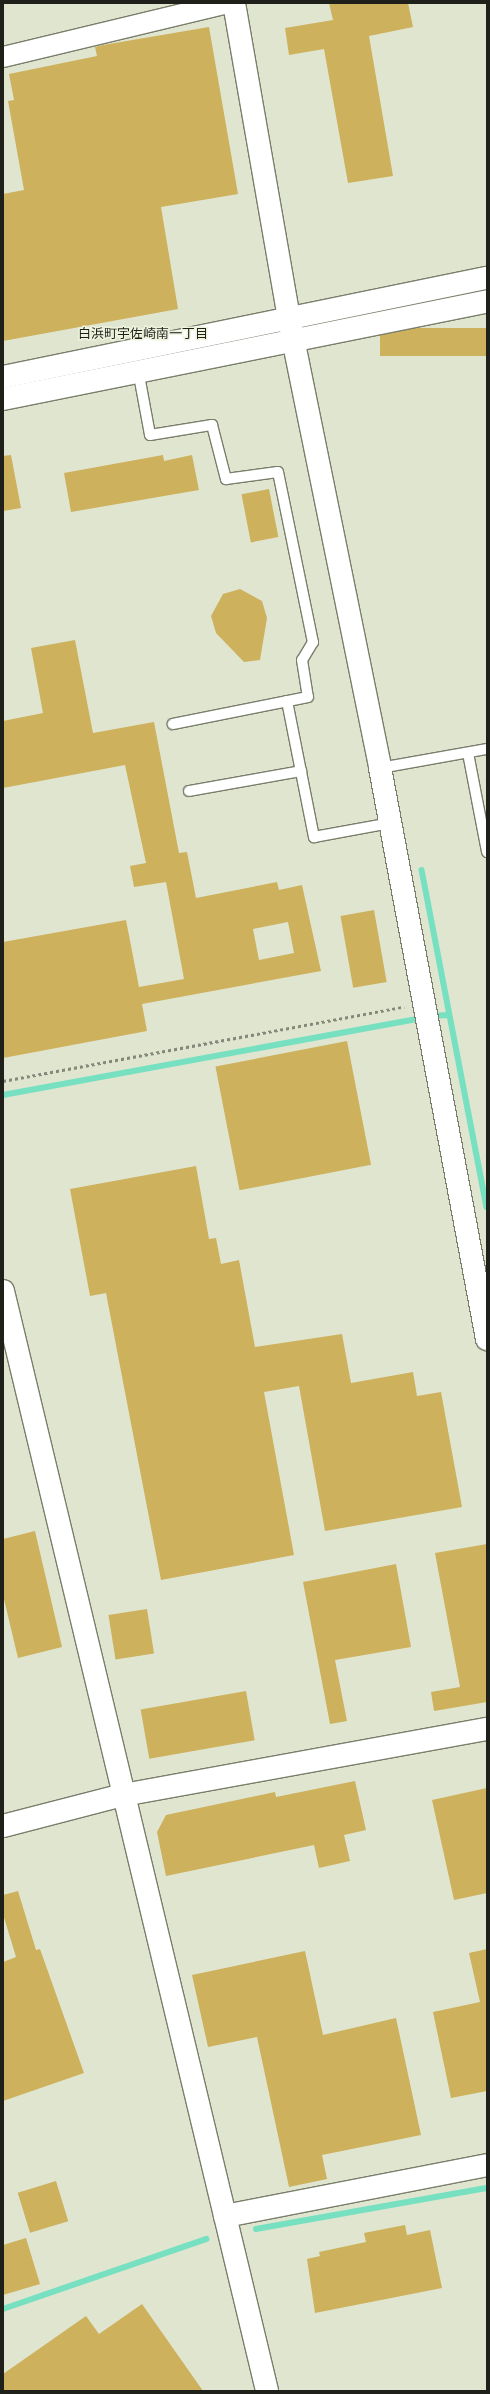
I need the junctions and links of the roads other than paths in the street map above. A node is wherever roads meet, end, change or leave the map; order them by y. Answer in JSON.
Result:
{"nodes":[{"id":1,"x":228,"y":3,"type":"edge"},
{"id":2,"x":234,"y":3,"type":"edge"},
{"id":3,"x":3,"y":57,"type":"edge"},
{"id":4,"x":487,"y":278,"type":"edge"},
{"id":5,"x":487,"y":301,"type":"edge"},
{"id":6,"x":289,"y":319,"type":"junction"},
{"id":7,"x":295,"y":342,"type":"junction"},
{"id":8,"x":138,"y":370,"type":"junction"},
{"id":9,"x":3,"y":377,"type":"edge"},
{"id":10,"x":3,"y":399,"type":"edge"},
{"id":11,"x":287,"y":701,"type":"junction"},
{"id":12,"x":173,"y":724,"type":"dead end"},
{"id":13,"x":487,"y":749,"type":"edge"},
{"id":14,"x":468,"y":753,"type":"junction"},
{"id":15,"x":380,"y":768,"type":"junction"},
{"id":16,"x":301,"y":771,"type":"junction"},
{"id":17,"x":189,"y":791,"type":"dead end"},
{"id":18,"x":390,"y":823,"type":"junction"},
{"id":19,"x":487,"y":852,"type":"edge"},
{"id":20,"x":3,"y":1291,"type":"edge"},
{"id":21,"x":487,"y":1340,"type":"edge"},
{"id":22,"x":487,"y":1729,"type":"edge"},
{"id":23,"x":123,"y":1795,"type":"junction"},
{"id":24,"x":3,"y":1826,"type":"edge"},
{"id":25,"x":487,"y":2165,"type":"edge"},
{"id":26,"x":225,"y":2216,"type":"junction"},
{"id":27,"x":267,"y":2391,"type":"edge"}],
"edges":[{"from":1,"to":3,"type":"street"},
{"from":2,"to":6,"type":"street"},
{"from":4,"to":6,"type":"street"},
{"from":5,"to":7,"type":"street"},
{"from":6,"to":7,"type":"street"},
{"from":6,"to":9,"type":"street"},
{"from":7,"to":8,"type":"street"},
{"from":7,"to":15,"type":"street"},
{"from":8,"to":10,"type":"street"},
{"from":8,"to":11,"type":"lane"},
{"from":11,"to":12,"type":"lane"},
{"from":11,"to":16,"type":"lane"},
{"from":13,"to":14,"type":"lane"},
{"from":14,"to":15,"type":"lane"},
{"from":14,"to":19,"type":"lane"},
{"from":15,"to":18,"type":"street"},
{"from":16,"to":17,"type":"lane"},
{"from":16,"to":18,"type":"lane"},
{"from":18,"to":21,"type":"street"},
{"from":20,"to":23,"type":"street"},
{"from":22,"to":23,"type":"street"},
{"from":23,"to":24,"type":"street"},
{"from":23,"to":26,"type":"street"},
{"from":25,"to":26,"type":"street"},
{"from":26,"to":27,"type":"street"}]}
